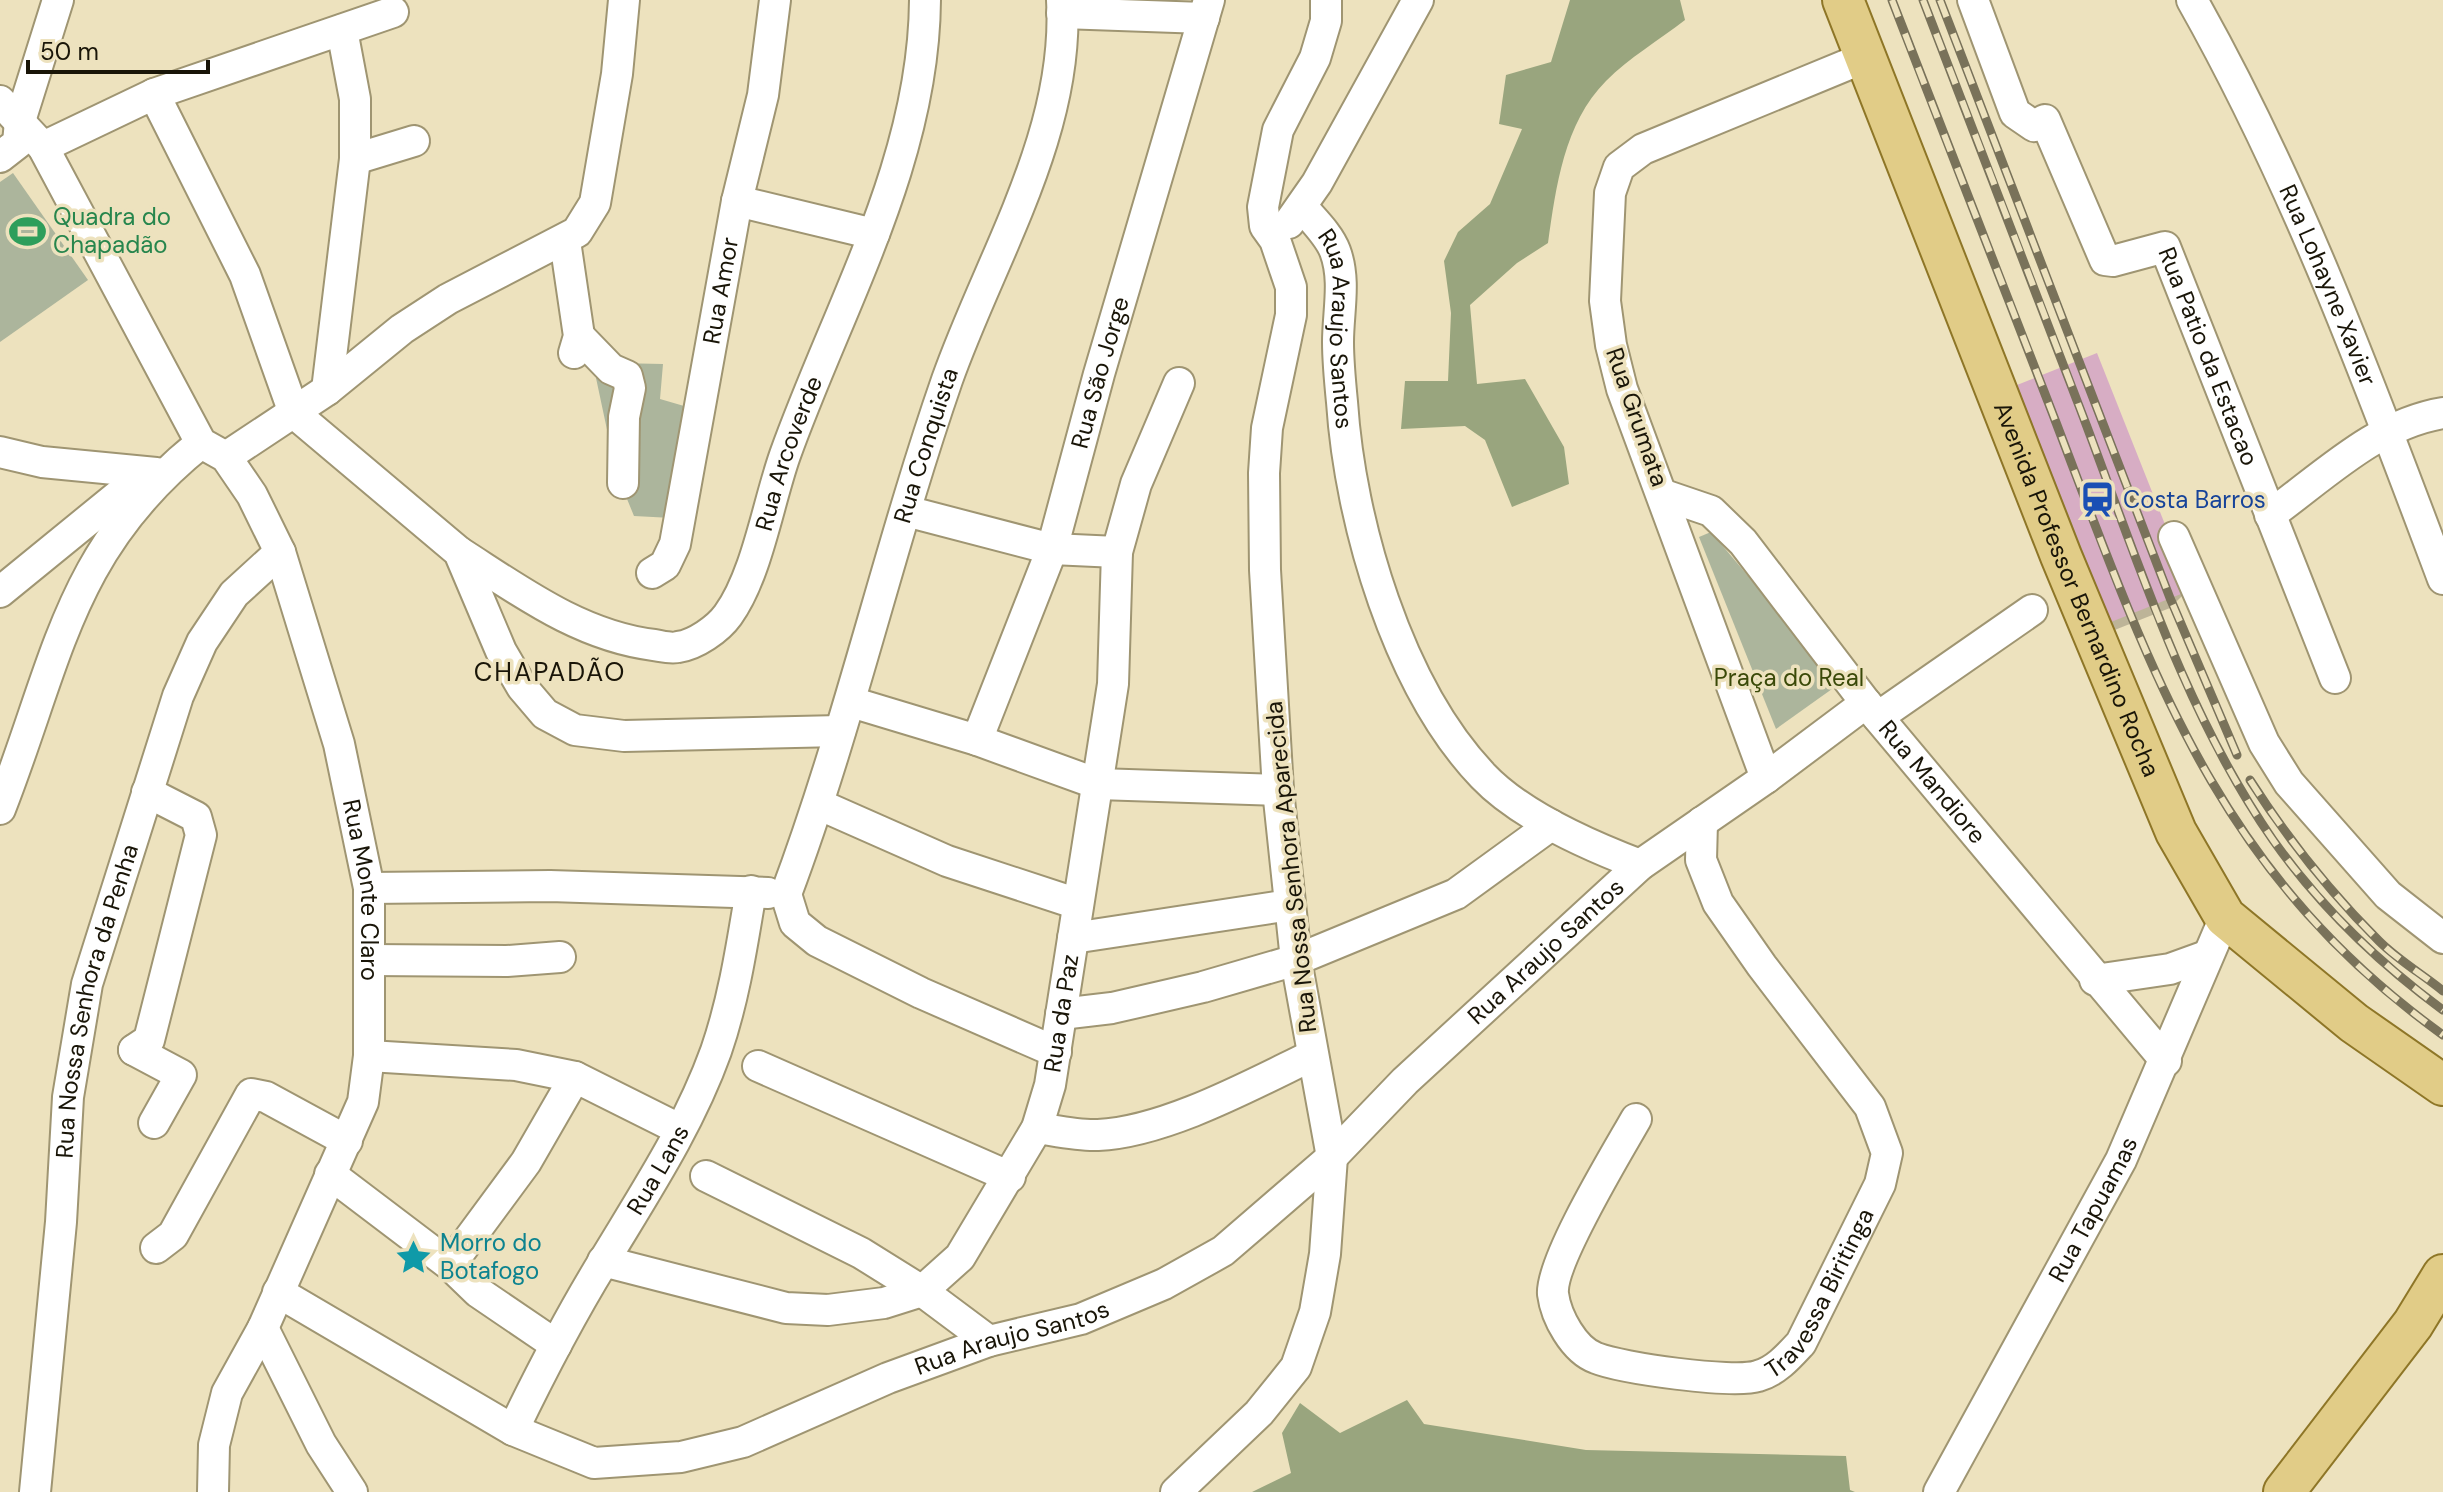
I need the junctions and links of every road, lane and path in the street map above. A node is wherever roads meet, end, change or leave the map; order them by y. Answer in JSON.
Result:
{"nodes":[{"id":1,"x":58,"y":0,"type":"edge"},
{"id":2,"x":624,"y":0,"type":"edge"},
{"id":3,"x":775,"y":0,"type":"edge"},
{"id":4,"x":925,"y":0,"type":"edge"},
{"id":5,"x":1326,"y":0,"type":"edge"},
{"id":6,"x":1418,"y":0,"type":"edge"},
{"id":7,"x":1843,"y":0,"type":"edge"},
{"id":8,"x":1973,"y":0,"type":"edge"},
{"id":9,"x":2192,"y":0,"type":"edge"},
{"id":10,"x":1062,"y":6,"type":"edge"},
{"id":11,"x":1136,"y":8,"type":"edge"},
{"id":12,"x":1207,"y":9,"type":"edge"},
{"id":13,"x":393,"y":12,"type":"dead end"},
{"id":14,"x":342,"y":30,"type":"junction"},
{"id":15,"x":1866,"y":57,"type":"junction"},
{"id":16,"x":154,"y":94,"type":"junction"},
{"id":17,"x":10,"y":111,"type":"edge"},
{"id":18,"x":414,"y":141,"type":"dead end"},
{"id":19,"x":43,"y":147,"type":"junction"},
{"id":20,"x":0,"y":157,"type":"edge"},
{"id":21,"x":355,"y":159,"type":"junction"},
{"id":22,"x":737,"y":201,"type":"junction"},
{"id":23,"x":1303,"y":208,"type":"junction"},
{"id":24,"x":874,"y":234,"type":"junction"},
{"id":25,"x":1275,"y":240,"type":"junction"},
{"id":26,"x":565,"y":241,"type":"junction"},
{"id":27,"x":1179,"y":383,"type":"dead end"},
{"id":28,"x":327,"y":390,"type":"junction"},
{"id":29,"x":294,"y":413,"type":"junction"},
{"id":30,"x":2443,"y":413,"type":"edge"},
{"id":31,"x":2387,"y":429,"type":"junction"},
{"id":32,"x":214,"y":450,"type":"junction"},
{"id":33,"x":0,"y":452,"type":"edge"},
{"id":34,"x":155,"y":473,"type":"junction"},
{"id":35,"x":623,"y":483,"type":"dead end"},
{"id":36,"x":1664,"y":495,"type":"junction"},
{"id":37,"x":906,"y":511,"type":"junction"},
{"id":38,"x":2270,"y":515,"type":"junction"},
{"id":39,"x":2174,"y":537,"type":"dead end"},
{"id":40,"x":1052,"y":549,"type":"junction"},
{"id":41,"x":280,"y":552,"type":"junction"},
{"id":42,"x":459,"y":552,"type":"junction"},
{"id":43,"x":1117,"y":552,"type":"junction"},
{"id":44,"x":652,"y":573,"type":"dead end"},
{"id":45,"x":2443,"y":579,"type":"edge"},
{"id":46,"x":0,"y":592,"type":"edge"},
{"id":47,"x":2032,"y":610,"type":"dead end"},
{"id":48,"x":2335,"y":678,"type":"dead end"},
{"id":49,"x":851,"y":702,"type":"junction"},
{"id":50,"x":1872,"y":710,"type":"junction"},
{"id":51,"x":840,"y":731,"type":"junction"},
{"id":52,"x":12,"y":738,"type":"edge"},
{"id":53,"x":977,"y":740,"type":"junction"},
{"id":54,"x":1766,"y":778,"type":"junction"},
{"id":55,"x":1098,"y":784,"type":"junction"},
{"id":56,"x":1278,"y":790,"type":"junction"},
{"id":57,"x":147,"y":792,"type":"junction"},
{"id":58,"x":818,"y":804,"type":"junction"},
{"id":59,"x":0,"y":809,"type":"edge"},
{"id":60,"x":1702,"y":822,"type":"junction"},
{"id":61,"x":1551,"y":825,"type":"junction"},
{"id":62,"x":1640,"y":865,"type":"junction"},
{"id":63,"x":369,"y":888,"type":"junction"},
{"id":64,"x":751,"y":891,"type":"junction"},
{"id":65,"x":786,"y":894,"type":"junction"},
{"id":66,"x":1078,"y":904,"type":"junction"},
{"id":67,"x":1290,"y":905,"type":"junction"},
{"id":68,"x":2225,"y":917,"type":"junction"},
{"id":69,"x":1073,"y":938,"type":"junction"},
{"id":70,"x":2443,"y":938,"type":"edge"},
{"id":71,"x":2206,"y":956,"type":"junction"},
{"id":72,"x":560,"y":957,"type":"dead end"},
{"id":73,"x":370,"y":960,"type":"junction"},
{"id":74,"x":1296,"y":960,"type":"junction"},
{"id":75,"x":2095,"y":980,"type":"junction"},
{"id":76,"x":1061,"y":1014,"type":"junction"},
{"id":77,"x":1056,"y":1052,"type":"junction"},
{"id":78,"x":369,"y":1056,"type":"junction"},
{"id":79,"x":1311,"y":1056,"type":"junction"},
{"id":80,"x":2166,"y":1061,"type":"junction"},
{"id":81,"x":758,"y":1066,"type":"dead end"},
{"id":82,"x":575,"y":1077,"type":"junction"},
{"id":83,"x":2443,"y":1085,"type":"edge"},
{"id":84,"x":1636,"y":1119,"type":"dead end"},
{"id":85,"x":154,"y":1123,"type":"dead end"},
{"id":86,"x":1037,"y":1128,"type":"junction"},
{"id":87,"x":679,"y":1129,"type":"junction"},
{"id":88,"x":347,"y":1141,"type":"junction"},
{"id":89,"x":1332,"y":1157,"type":"junction"},
{"id":90,"x":330,"y":1174,"type":"junction"},
{"id":91,"x":706,"y":1176,"type":"dead end"},
{"id":92,"x":1010,"y":1177,"type":"junction"},
{"id":93,"x":156,"y":1248,"type":"dead end"},
{"id":94,"x":603,"y":1261,"type":"junction"},
{"id":95,"x":450,"y":1265,"type":"junction"},
{"id":96,"x":2443,"y":1275,"type":"edge"},
{"id":97,"x":922,"y":1291,"type":"junction"},
{"id":98,"x":278,"y":1292,"type":"junction"},
{"id":99,"x":263,"y":1328,"type":"junction"},
{"id":100,"x":989,"y":1341,"type":"junction"},
{"id":101,"x":556,"y":1345,"type":"junction"},
{"id":102,"x":513,"y":1430,"type":"junction"},
{"id":103,"x":35,"y":1492,"type":"edge"},
{"id":104,"x":213,"y":1492,"type":"edge"},
{"id":105,"x":352,"y":1492,"type":"edge"},
{"id":106,"x":1176,"y":1492,"type":"edge"},
{"id":107,"x":1939,"y":1492,"type":"edge"},
{"id":108,"x":2284,"y":1492,"type":"edge"}],
"edges":[{"from":1,"to":17,"type":"street"},
{"from":2,"to":26,"type":"street"},
{"from":3,"to":22,"type":"street","name":"Rua Amor"},
{"from":4,"to":24,"type":"street","name":"Rua Arcoverde"},
{"from":5,"to":25,"type":"street","name":"Rua Nossa Senhora Aparecida"},
{"from":6,"to":23,"type":"street"},
{"from":7,"to":15,"type":"main road","name":"Avenida Professor Bernardino Rocha"},
{"from":8,"to":38,"type":"street","name":"Rua Patio da Estacao"},
{"from":9,"to":31,"type":"street","name":"Rua Lohayne Xavier"},
{"from":10,"to":11,"type":"street"},
{"from":10,"to":37,"type":"street","name":"Rua Conquista"},
{"from":11,"to":12,"type":"street"},
{"from":12,"to":40,"type":"street","name":"Rua São Jorge"},
{"from":13,"to":14,"type":"street"},
{"from":14,"to":16,"type":"street"},
{"from":14,"to":21,"type":"street"},
{"from":15,"to":36,"type":"street","name":"Rua Grumata"},
{"from":15,"to":68,"type":"main road","name":"Avenida Professor Bernardino Rocha"},
{"from":16,"to":19,"type":"street"},
{"from":16,"to":29,"type":"street"},
{"from":17,"to":19,"type":"street","name":"Rua Monte Claro"},
{"from":17,"to":20,"type":"street"},
{"from":18,"to":21,"type":"street"},
{"from":19,"to":32,"type":"street","name":"Rua Monte Claro"},
{"from":21,"to":28,"type":"street"},
{"from":22,"to":24,"type":"street"},
{"from":22,"to":44,"type":"street","name":"Rua Amor"},
{"from":23,"to":25,"type":"street"},
{"from":23,"to":61,"type":"street","name":"Rua Araujo Santos"},
{"from":24,"to":42,"type":"street","name":"Rua Arcoverde"},
{"from":25,"to":56,"type":"street","name":"Rua Nossa Senhora Aparecida"},
{"from":26,"to":28,"type":"street"},
{"from":26,"to":35,"type":"street"},
{"from":27,"to":43,"type":"street","name":"Rua da Paz"},
{"from":28,"to":29,"type":"street"},
{"from":29,"to":32,"type":"street"},
{"from":29,"to":42,"type":"street","name":"Rua Arcoverde"},
{"from":30,"to":31,"type":"street"},
{"from":31,"to":38,"type":"street"},
{"from":31,"to":45,"type":"street","name":"Rua Lohayne Xavier"},
{"from":32,"to":34,"type":"street"},
{"from":32,"to":41,"type":"street","name":"Rua Monte Claro"},
{"from":33,"to":34,"type":"street"},
{"from":34,"to":46,"type":"street"},
{"from":34,"to":52,"type":"street"},
{"from":36,"to":50,"type":"street","name":"Rua Mandiore"},
{"from":36,"to":54,"type":"street","name":"Rua Grumata"},
{"from":37,"to":40,"type":"street"},
{"from":37,"to":49,"type":"street","name":"Rua Conquista"},
{"from":38,"to":48,"type":"street","name":"Rua Patio da Estacao"},
{"from":39,"to":70,"type":"street"},
{"from":40,"to":43,"type":"street"},
{"from":40,"to":53,"type":"street","name":"Rua São Jorge"},
{"from":41,"to":57,"type":"street","name":"Rua Nossa Senhora da Penha"},
{"from":41,"to":63,"type":"street","name":"Rua Monte Claro"},
{"from":42,"to":51,"type":"street"},
{"from":43,"to":55,"type":"street","name":"Rua da Paz"},
{"from":47,"to":50,"type":"street","name":"Rua Araujo Santos"},
{"from":49,"to":51,"type":"street","name":"Rua Conquista"},
{"from":49,"to":53,"type":"street"},
{"from":50,"to":54,"type":"street","name":"Rua Araujo Santos"},
{"from":50,"to":75,"type":"street","name":"Rua Mandiore"},
{"from":51,"to":58,"type":"street","name":"Rua Conquista"},
{"from":52,"to":59,"type":"street"},
{"from":53,"to":55,"type":"street"},
{"from":54,"to":60,"type":"street","name":"Rua Araujo Santos"},
{"from":55,"to":56,"type":"street"},
{"from":55,"to":66,"type":"street","name":"Rua da Paz"},
{"from":56,"to":67,"type":"street","name":"Rua Nossa Senhora Aparecida"},
{"from":57,"to":85,"type":"street"},
{"from":57,"to":103,"type":"street","name":"Rua Nossa Senhora da Penha"},
{"from":58,"to":65,"type":"street","name":"Rua Conquista"},
{"from":58,"to":66,"type":"street"},
{"from":60,"to":62,"type":"street","name":"Rua Araujo Santos"},
{"from":60,"to":84,"type":"street","name":"Travessa Biritinga"},
{"from":61,"to":62,"type":"street","name":"Rua Araujo Santos"},
{"from":61,"to":74,"type":"street"},
{"from":62,"to":89,"type":"street","name":"Rua Araujo Santos"},
{"from":63,"to":64,"type":"street"},
{"from":63,"to":73,"type":"street","name":"Rua Monte Claro"},
{"from":64,"to":65,"type":"street"},
{"from":64,"to":87,"type":"street","name":"Rua Lans"},
{"from":65,"to":77,"type":"street"},
{"from":66,"to":69,"type":"street","name":"Rua da Paz"},
{"from":67,"to":69,"type":"street"},
{"from":67,"to":74,"type":"street","name":"Rua Nossa Senhora Aparecida"},
{"from":68,"to":71,"type":"street","name":"Rua Tapuamas"},
{"from":68,"to":83,"type":"main road","name":"Avenida Professor Bernardino Rocha"},
{"from":69,"to":76,"type":"street","name":"Rua da Paz"},
{"from":71,"to":75,"type":"street"},
{"from":71,"to":80,"type":"street","name":"Rua Tapuamas"},
{"from":72,"to":73,"type":"street"},
{"from":73,"to":78,"type":"street","name":"Rua Monte Claro"},
{"from":74,"to":76,"type":"street"},
{"from":74,"to":79,"type":"street","name":"Rua Nossa Senhora Aparecida"},
{"from":75,"to":80,"type":"street","name":"Rua Mandiore"},
{"from":76,"to":77,"type":"street","name":"Rua da Paz"},
{"from":77,"to":86,"type":"street","name":"Rua da Paz"},
{"from":78,"to":82,"type":"street"},
{"from":78,"to":88,"type":"street","name":"Rua Monte Claro"},
{"from":79,"to":86,"type":"street"},
{"from":79,"to":89,"type":"street","name":"Rua Nossa Senhora Aparecida"},
{"from":80,"to":107,"type":"street","name":"Rua Tapuamas"},
{"from":81,"to":92,"type":"street"},
{"from":82,"to":87,"type":"street"},
{"from":82,"to":95,"type":"street"},
{"from":86,"to":92,"type":"street","name":"Rua da Paz"},
{"from":87,"to":94,"type":"street","name":"Rua Lans"},
{"from":88,"to":90,"type":"street","name":"Rua Monte Claro"},
{"from":88,"to":93,"type":"street"},
{"from":89,"to":100,"type":"street","name":"Rua Araujo Santos"},
{"from":89,"to":106,"type":"street","name":"Rua Nossa Senhora Aparecida"},
{"from":90,"to":95,"type":"street"},
{"from":90,"to":98,"type":"street","name":"Rua Monte Claro"},
{"from":91,"to":97,"type":"street"},
{"from":92,"to":97,"type":"street","name":"Rua da Paz"},
{"from":94,"to":97,"type":"street","name":"Rua da Paz"},
{"from":94,"to":101,"type":"street","name":"Rua Lans"},
{"from":95,"to":101,"type":"street"},
{"from":96,"to":108,"type":"main road"},
{"from":97,"to":100,"type":"street"},
{"from":98,"to":99,"type":"street","name":"Rua Monte Claro"},
{"from":98,"to":102,"type":"street","name":"Rua Araujo Santos"},
{"from":99,"to":104,"type":"street","name":"Rua Monte Claro"},
{"from":99,"to":105,"type":"street"},
{"from":100,"to":102,"type":"street","name":"Rua Araujo Santos"},
{"from":101,"to":102,"type":"street","name":"Rua Lans"}]}
